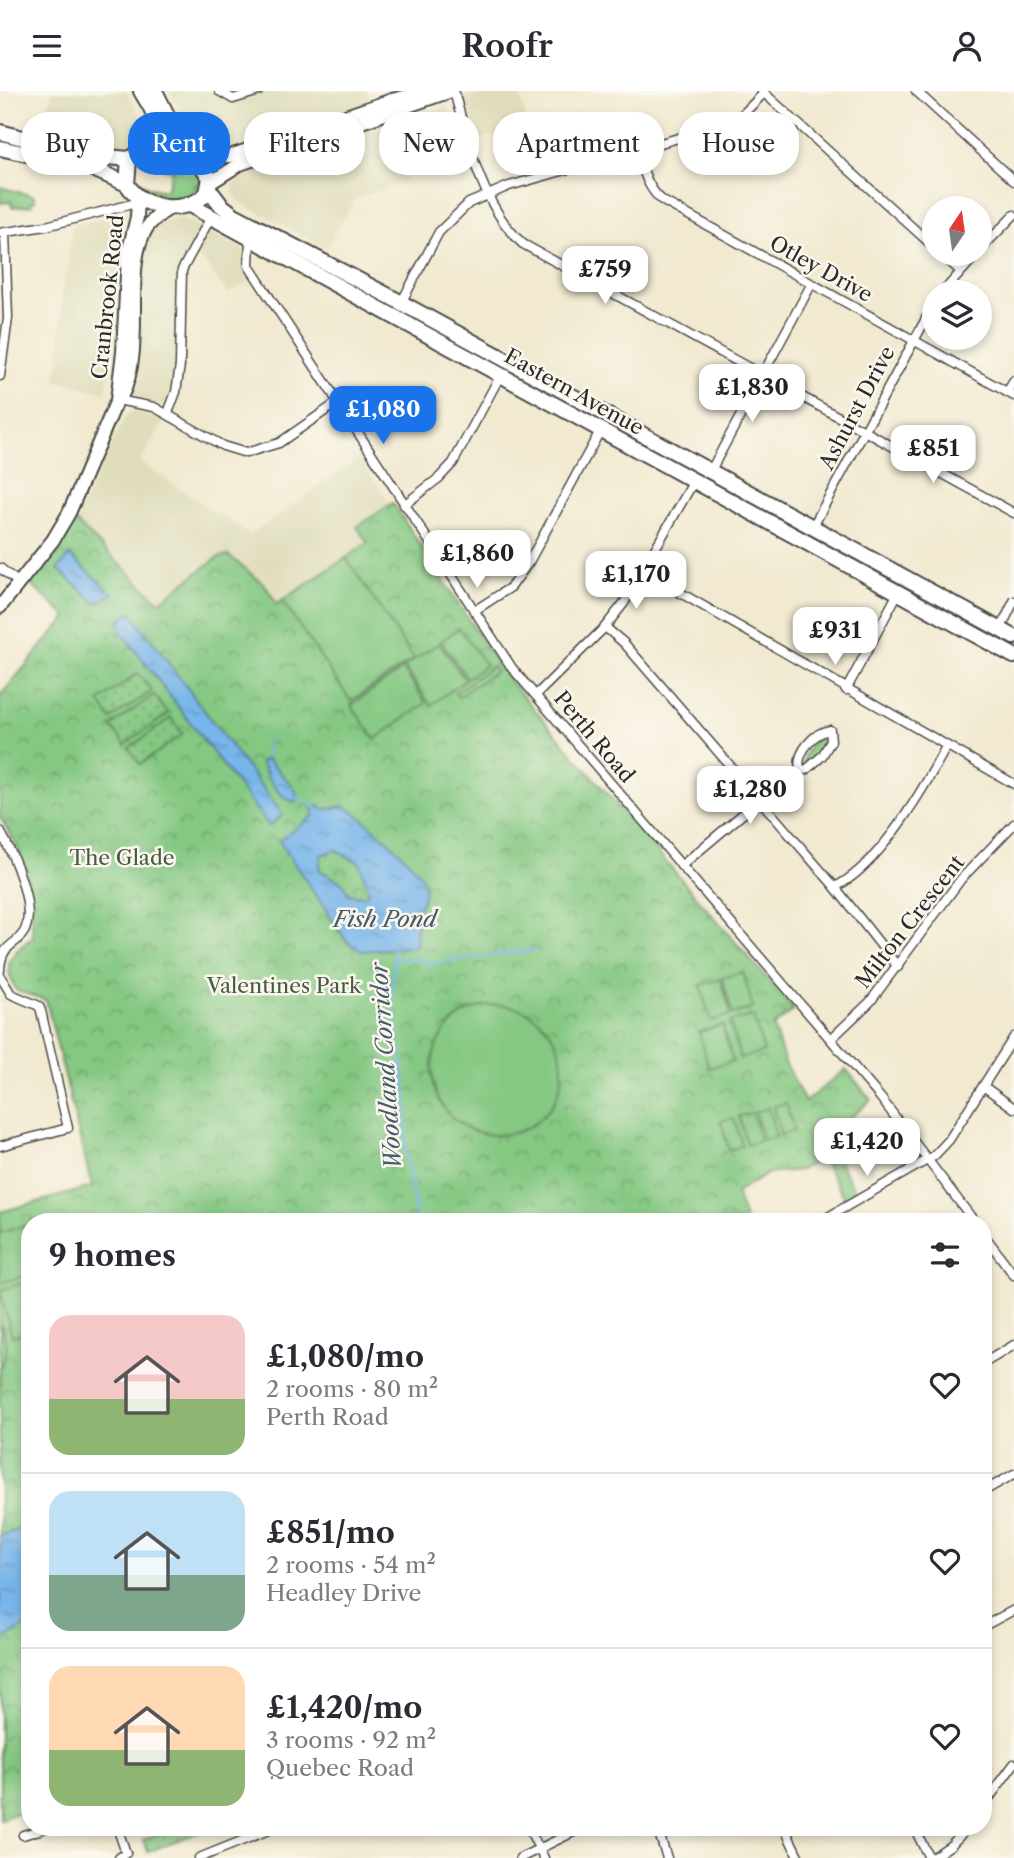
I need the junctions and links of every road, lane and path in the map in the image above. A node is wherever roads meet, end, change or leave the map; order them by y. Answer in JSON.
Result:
{"nodes":[{"id":1,"x":141,"y":91,"type":"edge"},
{"id":2,"x":155,"y":91,"type":"edge"},
{"id":3,"x":219,"y":91,"type":"edge"},
{"id":4,"x":259,"y":91,"type":"edge"},
{"id":5,"x":916,"y":91,"type":"edge"},
{"id":6,"x":448,"y":92,"type":"edge"},
{"id":7,"x":763,"y":92,"type":"edge"},
{"id":8,"x":152,"y":112,"type":"edge"},
{"id":9,"x":167,"y":112,"type":"edge"},
{"id":10,"x":0,"y":132,"type":"edge"},
{"id":11,"x":664,"y":142,"type":"edge"},
{"id":12,"x":0,"y":148,"type":"edge"},
{"id":13,"x":230,"y":156,"type":"edge"},
{"id":14,"x":128,"y":159,"type":"edge"},
{"id":15,"x":128,"y":172,"type":"edge"},
{"id":16,"x":203,"y":175,"type":"edge"},
{"id":17,"x":546,"y":175,"type":"edge"},
{"id":18,"x":646,"y":175,"type":"edge"},
{"id":19,"x":1014,"y":181,"type":"edge"},
{"id":20,"x":127,"y":184,"type":"junction"},
{"id":21,"x":210,"y":186,"type":"junction"},
{"id":22,"x":490,"y":195,"type":"junction"},
{"id":23,"x":139,"y":201,"type":"junction"},
{"id":24,"x":188,"y":204,"type":"junction"},
{"id":25,"x":171,"y":207,"type":"junction"},
{"id":26,"x":212,"y":215,"type":"junction"},
{"id":27,"x":1014,"y":215,"type":"edge"},
{"id":28,"x":3,"y":233,"type":"edge"},
{"id":29,"x":922,"y":236,"type":"edge"},
{"id":30,"x":250,"y":238,"type":"junction"},
{"id":31,"x":992,"y":238,"type":"edge"},
{"id":32,"x":955,"y":266,"type":"edge"},
{"id":33,"x":965,"y":266,"type":"edge"},
{"id":34,"x":960,"y":271,"type":"junction"},
{"id":35,"x":953,"y":280,"type":"edge"},
{"id":36,"x":811,"y":285,"type":"junction"},
{"id":37,"x":401,"y":303,"type":"junction"},
{"id":38,"x":922,"y":326,"type":"edge"},
{"id":39,"x":914,"y":340,"type":"junction"},
{"id":40,"x":0,"y":376,"type":"edge"},
{"id":41,"x":500,"y":376,"type":"junction"},
{"id":42,"x":763,"y":376,"type":"junction"},
{"id":43,"x":1014,"y":381,"type":"edge"},
{"id":44,"x":1010,"y":394,"type":"edge"},
{"id":45,"x":117,"y":400,"type":"junction"},
{"id":46,"x":338,"y":402,"type":"junction"},
{"id":47,"x":168,"y":413,"type":"junction"},
{"id":48,"x":600,"y":431,"type":"junction"},
{"id":49,"x":865,"y":432,"type":"junction"},
{"id":50,"x":710,"y":472,"type":"junction"},
{"id":51,"x":694,"y":481,"type":"junction"},
{"id":52,"x":404,"y":505,"type":"junction"},
{"id":53,"x":1014,"y":513,"type":"edge"},
{"id":54,"x":812,"y":528,"type":"junction"},
{"id":55,"x":0,"y":568,"type":"edge"},
{"id":56,"x":644,"y":572,"type":"junction"},
{"id":57,"x":19,"y":583,"type":"junction"},
{"id":58,"x":898,"y":593,"type":"junction"},
{"id":59,"x":1014,"y":601,"type":"edge"},
{"id":60,"x":0,"y":607,"type":"edge"},
{"id":61,"x":474,"y":611,"type":"junction"},
{"id":62,"x":605,"y":627,"type":"junction"},
{"id":63,"x":1000,"y":629,"type":"junction"},
{"id":64,"x":1014,"y":637,"type":"edge"},
{"id":65,"x":1014,"y":656,"type":"edge"},
{"id":66,"x":846,"y":689,"type":"junction"},
{"id":67,"x":536,"y":695,"type":"junction"},
{"id":68,"x":946,"y":747,"type":"junction"},
{"id":69,"x":800,"y":769,"type":"junction"},
{"id":70,"x":1014,"y":785,"type":"edge"},
{"id":71,"x":761,"y":801,"type":"junction"},
{"id":72,"x":1014,"y":824,"type":"edge"},
{"id":73,"x":0,"y":831,"type":"edge"},
{"id":74,"x":681,"y":866,"type":"junction"},
{"id":75,"x":835,"y":887,"type":"junction"},
{"id":76,"x":898,"y":967,"type":"junction"},
{"id":77,"x":0,"y":970,"type":"edge"},
{"id":78,"x":0,"y":976,"type":"edge"},
{"id":79,"x":1014,"y":1037,"type":"edge"},
{"id":80,"x":831,"y":1039,"type":"junction"},
{"id":81,"x":983,"y":1086,"type":"junction"},
{"id":82,"x":1014,"y":1108,"type":"edge"},
{"id":83,"x":0,"y":1146,"type":"edge"},
{"id":84,"x":928,"y":1159,"type":"junction"},
{"id":85,"x":835,"y":1213,"type":"edge"},
{"id":86,"x":968,"y":1213,"type":"edge"},
{"id":87,"x":992,"y":1248,"type":"edge"},
{"id":88,"x":1014,"y":1275,"type":"edge"},
{"id":89,"x":1014,"y":1345,"type":"edge"},
{"id":90,"x":992,"y":1358,"type":"edge"},
{"id":91,"x":1014,"y":1474,"type":"edge"},
{"id":92,"x":992,"y":1486,"type":"edge"},
{"id":93,"x":1014,"y":1611,"type":"edge"},
{"id":94,"x":992,"y":1622,"type":"edge"},
{"id":95,"x":1014,"y":1764,"type":"edge"},
{"id":96,"x":992,"y":1794,"type":"edge"},
{"id":97,"x":120,"y":1836,"type":"edge"},
{"id":98,"x":254,"y":1836,"type":"edge"},
{"id":99,"x":533,"y":1836,"type":"edge"},
{"id":100,"x":570,"y":1836,"type":"edge"},
{"id":101,"x":660,"y":1836,"type":"edge"},
{"id":102,"x":788,"y":1836,"type":"edge"},
{"id":103,"x":919,"y":1836,"type":"edge"},
{"id":104,"x":960,"y":1836,"type":"edge"},
{"id":105,"x":542,"y":1854,"type":"edge"},
{"id":106,"x":119,"y":1858,"type":"edge"},
{"id":107,"x":199,"y":1858,"type":"edge"},
{"id":108,"x":520,"y":1858,"type":"edge"},
{"id":109,"x":667,"y":1858,"type":"edge"},
{"id":110,"x":799,"y":1858,"type":"edge"},
{"id":111,"x":930,"y":1858,"type":"edge"}],
"edges":[{"from":1,"to":8,"type":"highway"},
{"from":2,"to":9,"type":"highway"},
{"from":3,"to":4,"type":"street"},
{"from":5,"to":19,"type":"street"},
{"from":6,"to":13,"type":"main road"},
{"from":6,"to":21,"type":"main road"},
{"from":6,"to":22,"type":"street"},
{"from":7,"to":11,"type":"street"},
{"from":7,"to":29,"type":"street"},
{"from":10,"to":14,"type":"highway"},
{"from":12,"to":20,"type":"highway"},
{"from":15,"to":20,"type":"highway"},
{"from":16,"to":21,"type":"highway"},
{"from":17,"to":22,"type":"street"},
{"from":18,"to":36,"type":"street","name":"Otley Drive"},
{"from":20,"to":23,"type":"highway"},
{"from":21,"to":24,"type":"highway"},
{"from":21,"to":37,"type":"highway","name":"Eastern Avenue"},
{"from":22,"to":37,"type":"street"},
{"from":22,"to":42,"type":"street"},
{"from":23,"to":25,"type":"highway"},
{"from":23,"to":28,"type":"street"},
{"from":23,"to":45,"type":"main road","name":"Cranbrook Road"},
{"from":24,"to":25,"type":"highway"},
{"from":24,"to":26,"type":"highway","name":"Eastern Avenue"},
{"from":25,"to":45,"type":"main road","name":"Cranbrook Road"},
{"from":26,"to":30,"type":"highway","name":"Eastern Avenue"},
{"from":26,"to":47,"type":"street"},
{"from":27,"to":31,"type":"street"},
{"from":28,"to":40,"type":"street"},
{"from":30,"to":41,"type":"highway","name":"Eastern Avenue"},
{"from":30,"to":46,"type":"street","name":"Perth Road"},
{"from":32,"to":34,"type":"street"},
{"from":33,"to":34,"type":"street"},
{"from":34,"to":35,"type":"street"},
{"from":36,"to":39,"type":"street","name":"Otley Drive"},
{"from":36,"to":42,"type":"street"},
{"from":37,"to":50,"type":"highway","name":"Eastern Avenue"},
{"from":38,"to":39,"type":"street","name":"Ashurst Drive"},
{"from":39,"to":44,"type":"street","name":"Otley Drive"},
{"from":39,"to":49,"type":"street","name":"Ashurst Drive"},
{"from":41,"to":48,"type":"highway","name":"Eastern Avenue"},
{"from":41,"to":52,"type":"street"},
{"from":42,"to":49,"type":"street"},
{"from":42,"to":50,"type":"street"},
{"from":43,"to":44,"type":"street"},
{"from":45,"to":47,"type":"street"},
{"from":45,"to":57,"type":"main road","name":"Cranbrook Road"},
{"from":46,"to":47,"type":"street"},
{"from":46,"to":52,"type":"street","name":"Perth Road"},
{"from":48,"to":51,"type":"highway","name":"Eastern Avenue"},
{"from":48,"to":61,"type":"street"},
{"from":49,"to":53,"type":"street"},
{"from":49,"to":54,"type":"street","name":"Ashurst Drive"},
{"from":50,"to":54,"type":"highway","name":"Eastern Avenue"},
{"from":51,"to":56,"type":"street"},
{"from":51,"to":58,"type":"highway","name":"Eastern Avenue"},
{"from":52,"to":61,"type":"street","name":"Perth Road"},
{"from":54,"to":63,"type":"highway","name":"Eastern Avenue"},
{"from":55,"to":57,"type":"street"},
{"from":56,"to":62,"type":"street"},
{"from":56,"to":66,"type":"street"},
{"from":57,"to":60,"type":"main road","name":"Cranbrook Road"},
{"from":58,"to":65,"type":"highway","name":"Eastern Avenue"},
{"from":58,"to":66,"type":"street"},
{"from":59,"to":63,"type":"street"},
{"from":61,"to":67,"type":"street","name":"Perth Road"},
{"from":62,"to":67,"type":"street"},
{"from":62,"to":71,"type":"street"},
{"from":63,"to":64,"type":"highway","name":"Eastern Avenue"},
{"from":66,"to":68,"type":"street"},
{"from":67,"to":74,"type":"street","name":"Perth Road"},
{"from":68,"to":70,"type":"street"},
{"from":68,"to":75,"type":"street"},
{"from":69,"to":69,"type":"street"},
{"from":69,"to":71,"type":"street"},
{"from":71,"to":74,"type":"street"},
{"from":71,"to":75,"type":"street"},
{"from":72,"to":76,"type":"street","name":"Milton Crescent"},
{"from":73,"to":77,"type":"street"},
{"from":74,"to":80,"type":"street","name":"Perth Road"},
{"from":75,"to":76,"type":"street"},
{"from":76,"to":80,"type":"street","name":"Milton Crescent"},
{"from":78,"to":83,"type":"street"},
{"from":79,"to":81,"type":"street"},
{"from":80,"to":84,"type":"street","name":"Perth Road"},
{"from":81,"to":82,"type":"street"},
{"from":81,"to":84,"type":"street"},
{"from":84,"to":85,"type":"street"},
{"from":84,"to":86,"type":"street","name":"Perth Road"},
{"from":87,"to":88,"type":"street"},
{"from":89,"to":90,"type":"street"},
{"from":91,"to":92,"type":"street"},
{"from":93,"to":94,"type":"street"},
{"from":95,"to":96,"type":"street"},
{"from":97,"to":106,"type":"street"},
{"from":98,"to":107,"type":"street"},
{"from":99,"to":105,"type":"street"},
{"from":100,"to":105,"type":"street"},
{"from":101,"to":109,"type":"street"},
{"from":102,"to":110,"type":"street"},
{"from":103,"to":111,"type":"street"},
{"from":104,"to":111,"type":"street"},
{"from":105,"to":108,"type":"street"}]}
